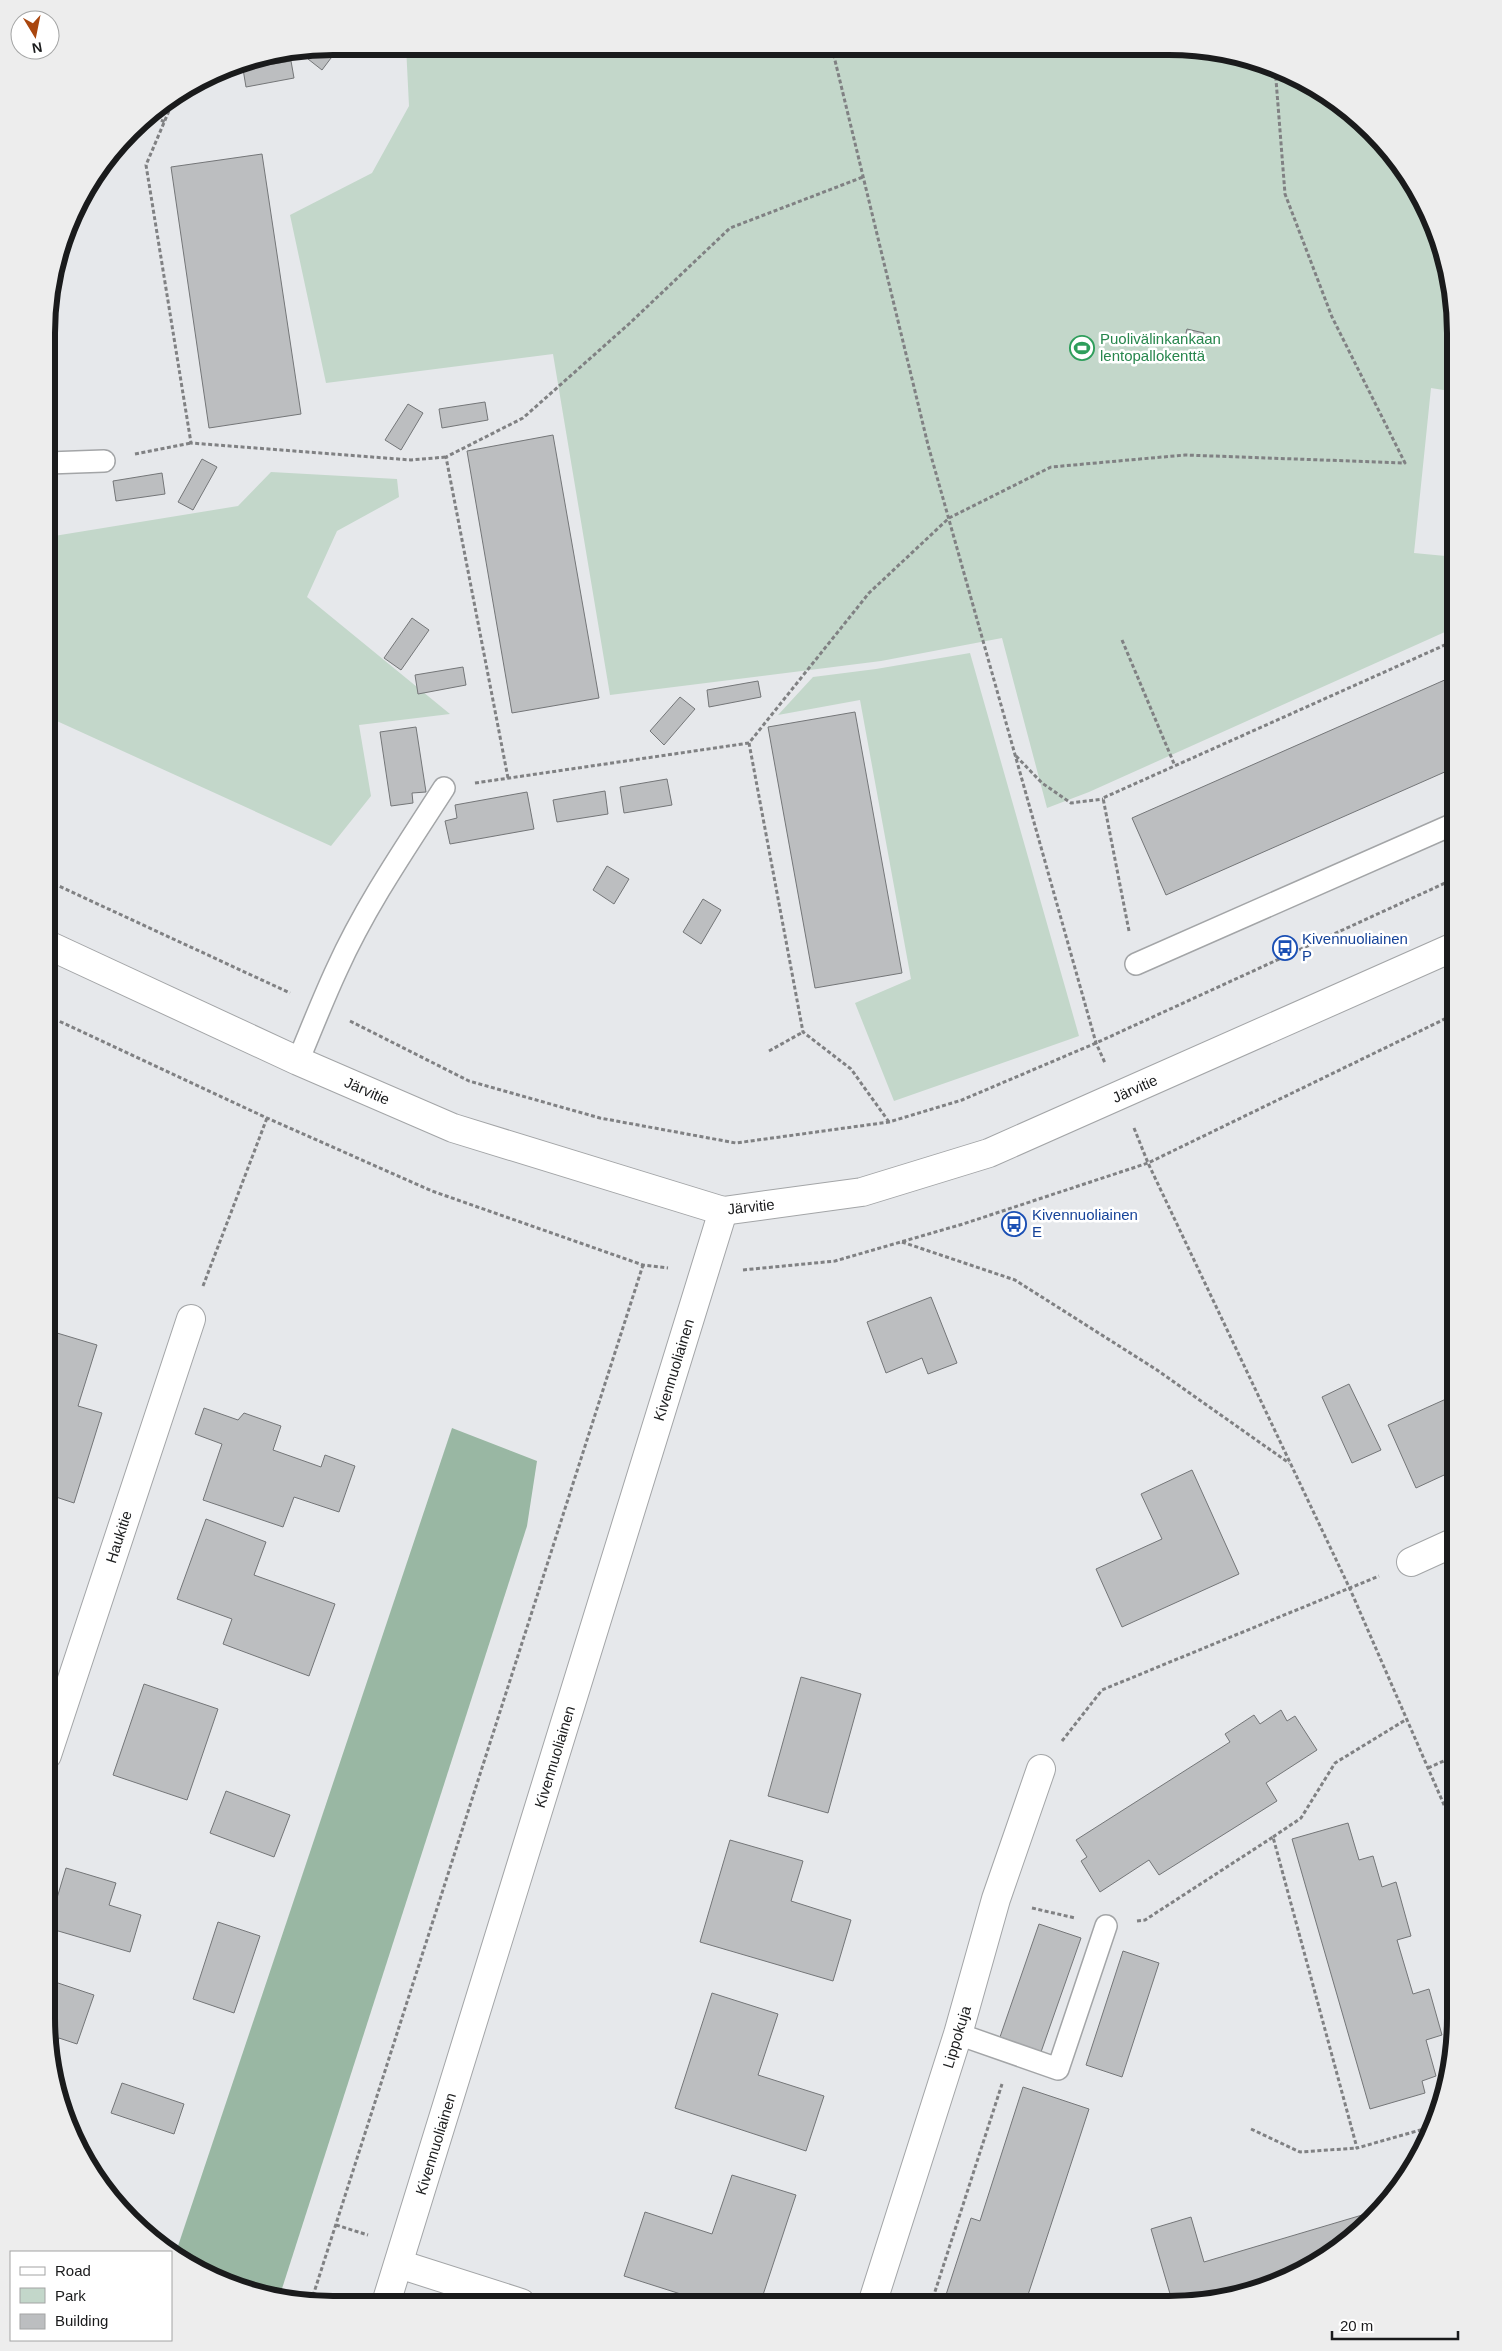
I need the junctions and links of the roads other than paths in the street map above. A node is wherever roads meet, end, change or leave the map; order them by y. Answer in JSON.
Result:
{"nodes":[{"id":1,"x":104,"y":461,"type":"road end"},
{"id":2,"x":55,"y":463,"type":"edge"},
{"id":3,"x":444,"y":788,"type":"road end"},
{"id":4,"x":1447,"y":827,"type":"edge"},
{"id":5,"x":55,"y":948,"type":"edge"},
{"id":6,"x":1447,"y":950,"type":"edge"},
{"id":7,"x":1136,"y":964,"type":"road end"},
{"id":8,"x":298,"y":1061,"type":"junction"},
{"id":9,"x":724,"y":1211,"type":"junction"},
{"id":10,"x":191,"y":1319,"type":"road end"},
{"id":11,"x":1447,"y":1546,"type":"edge"},
{"id":12,"x":1411,"y":1562,"type":"dead end"},
{"id":13,"x":55,"y":1731,"type":"edge"},
{"id":14,"x":1041,"y":1769,"type":"road end"},
{"id":15,"x":1106,"y":1926,"type":"road end"},
{"id":16,"x":958,"y":2034,"type":"junction"},
{"id":17,"x":399,"y":2264,"type":"junction"},
{"id":18,"x":388,"y":2296,"type":"edge"},
{"id":19,"x":499,"y":2296,"type":"edge"},
{"id":20,"x":875,"y":2296,"type":"edge"}],
"edges":[{"from":1,"to":2,"type":"lane"},
{"from":3,"to":8,"type":"lane"},
{"from":4,"to":7,"type":"lane"},
{"from":5,"to":8,"type":"street","name":"Järvitie"},
{"from":6,"to":9,"type":"street","name":"Järvitie"},
{"from":8,"to":9,"type":"street","name":"Järvitie"},
{"from":9,"to":17,"type":"street","name":"Kivennuoliainen"},
{"from":10,"to":13,"type":"street","name":"Haukitie"},
{"from":11,"to":12,"type":"street"},
{"from":14,"to":16,"type":"street","name":"Lippokuja"},
{"from":15,"to":16,"type":"lane"},
{"from":16,"to":20,"type":"street","name":"Lippokuja"},
{"from":17,"to":18,"type":"street","name":"Kivennuoliainen"},
{"from":17,"to":19,"type":"street"}]}
